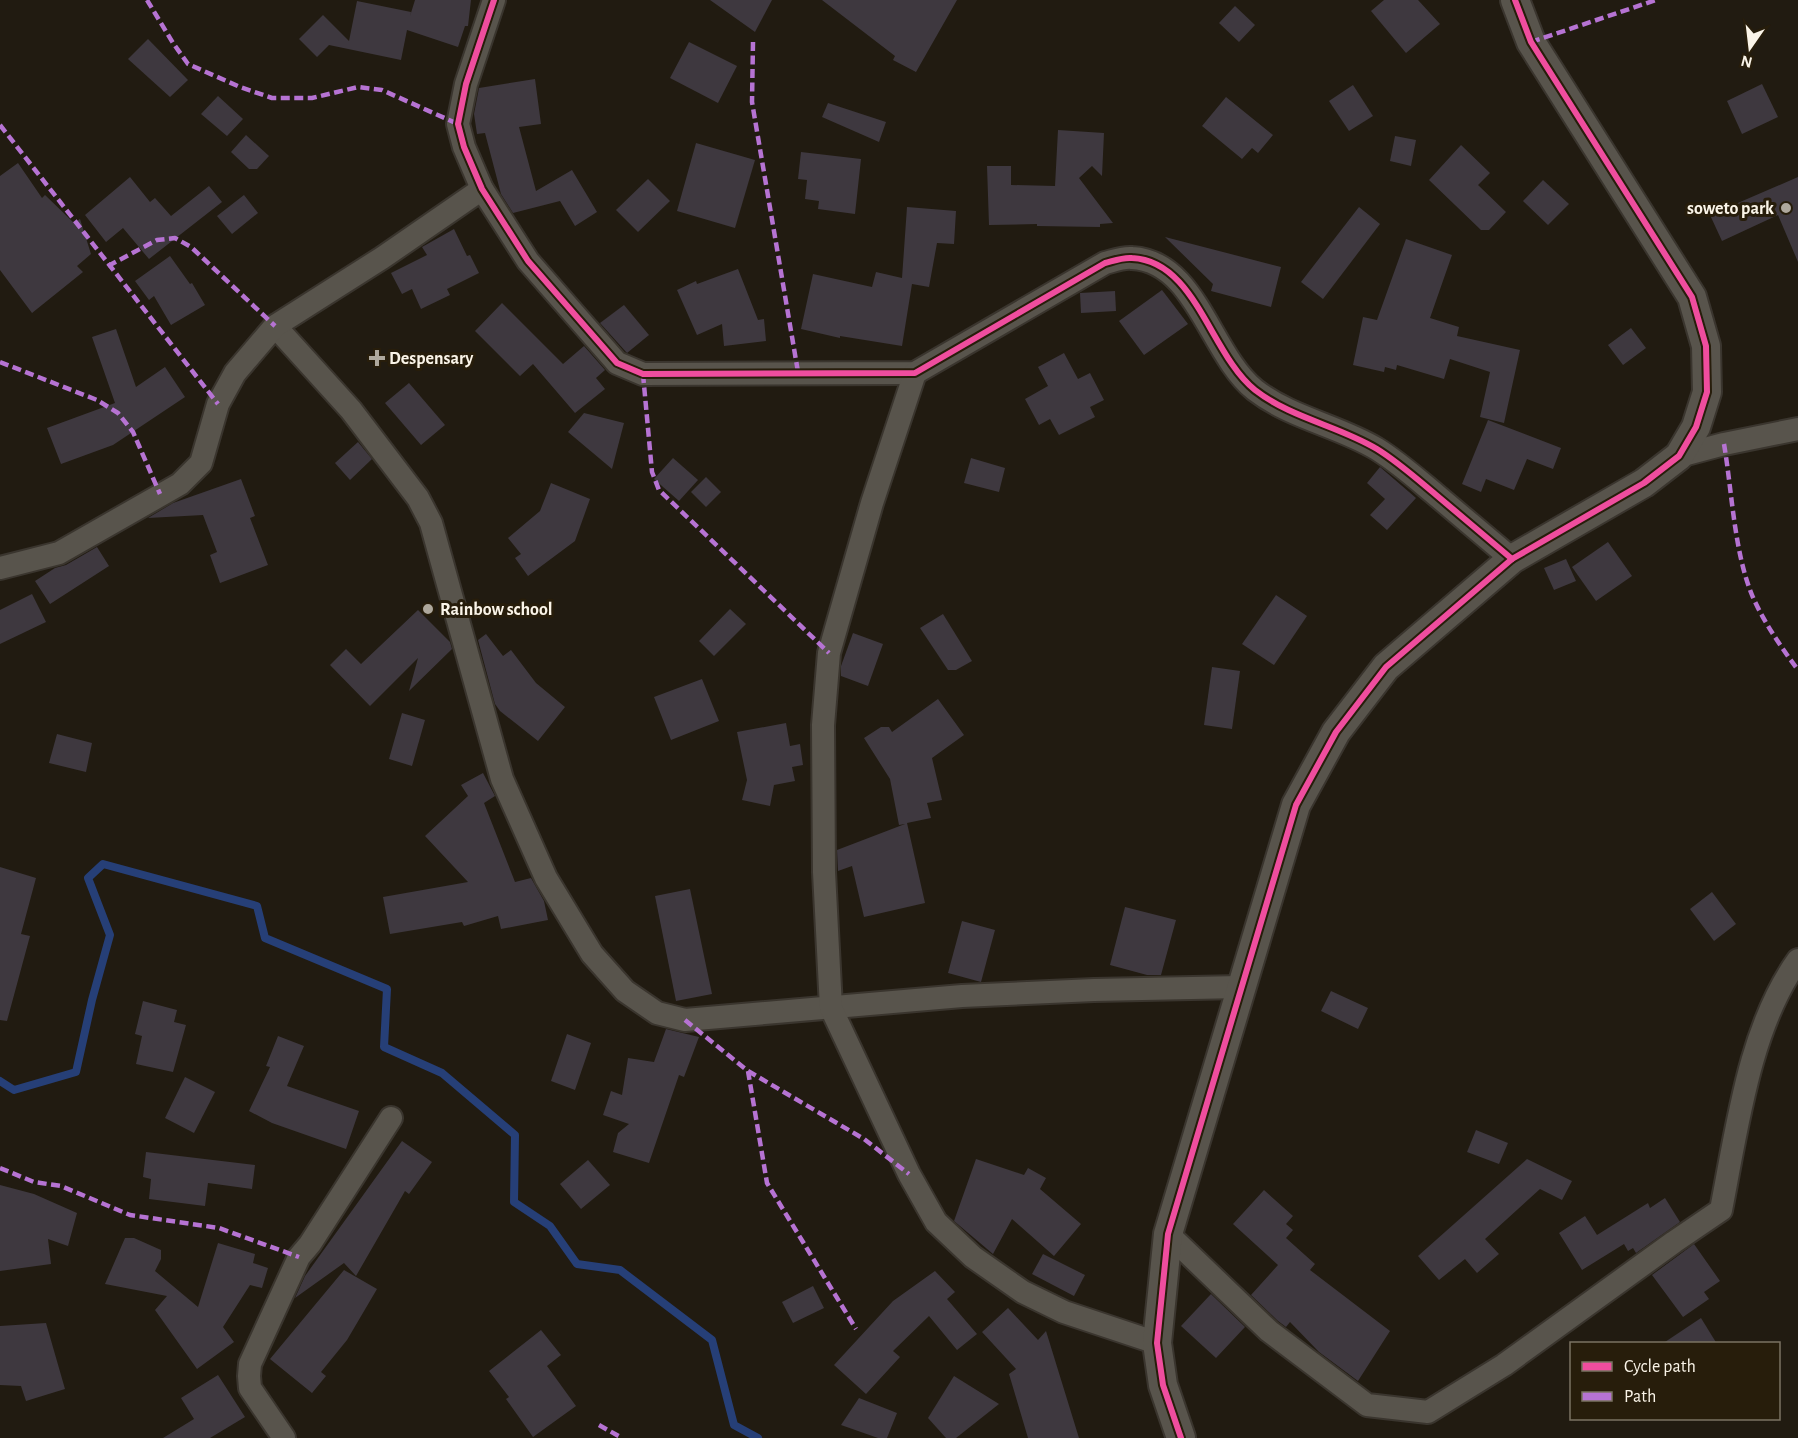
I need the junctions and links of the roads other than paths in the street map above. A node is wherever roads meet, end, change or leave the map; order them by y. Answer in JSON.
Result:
{"nodes":[{"id":1,"x":494,"y":0,"type":"edge"},
{"id":2,"x":1515,"y":0,"type":"edge"},
{"id":3,"x":482,"y":189,"type":"junction"},
{"id":4,"x":275,"y":326,"type":"junction"},
{"id":5,"x":915,"y":373,"type":"junction"},
{"id":6,"x":1798,"y":429,"type":"edge"},
{"id":7,"x":1679,"y":456,"type":"junction"},
{"id":8,"x":1512,"y":559,"type":"junction"},
{"id":9,"x":0,"y":568,"type":"edge"},
{"id":10,"x":1798,"y":960,"type":"edge"},
{"id":11,"x":1241,"y":987,"type":"junction"},
{"id":12,"x":831,"y":1008,"type":"junction"},
{"id":13,"x":391,"y":1118,"type":"dead end"},
{"id":14,"x":1168,"y":1234,"type":"junction"},
{"id":15,"x":1157,"y":1343,"type":"junction"},
{"id":16,"x":284,"y":1438,"type":"edge"},
{"id":17,"x":1181,"y":1438,"type":"edge"}],
"edges":[{"from":1,"to":3,"type":"street"},
{"from":2,"to":7,"type":"street"},
{"from":3,"to":4,"type":"street"},
{"from":3,"to":5,"type":"street"},
{"from":4,"to":9,"type":"street"},
{"from":4,"to":12,"type":"street"},
{"from":5,"to":8,"type":"street"},
{"from":5,"to":12,"type":"street"},
{"from":6,"to":7,"type":"street"},
{"from":7,"to":8,"type":"street"},
{"from":8,"to":11,"type":"street"},
{"from":10,"to":14,"type":"street"},
{"from":11,"to":12,"type":"street"},
{"from":11,"to":14,"type":"street"},
{"from":12,"to":15,"type":"street"},
{"from":13,"to":16,"type":"street"},
{"from":14,"to":15,"type":"street"},
{"from":15,"to":17,"type":"street"}]}
